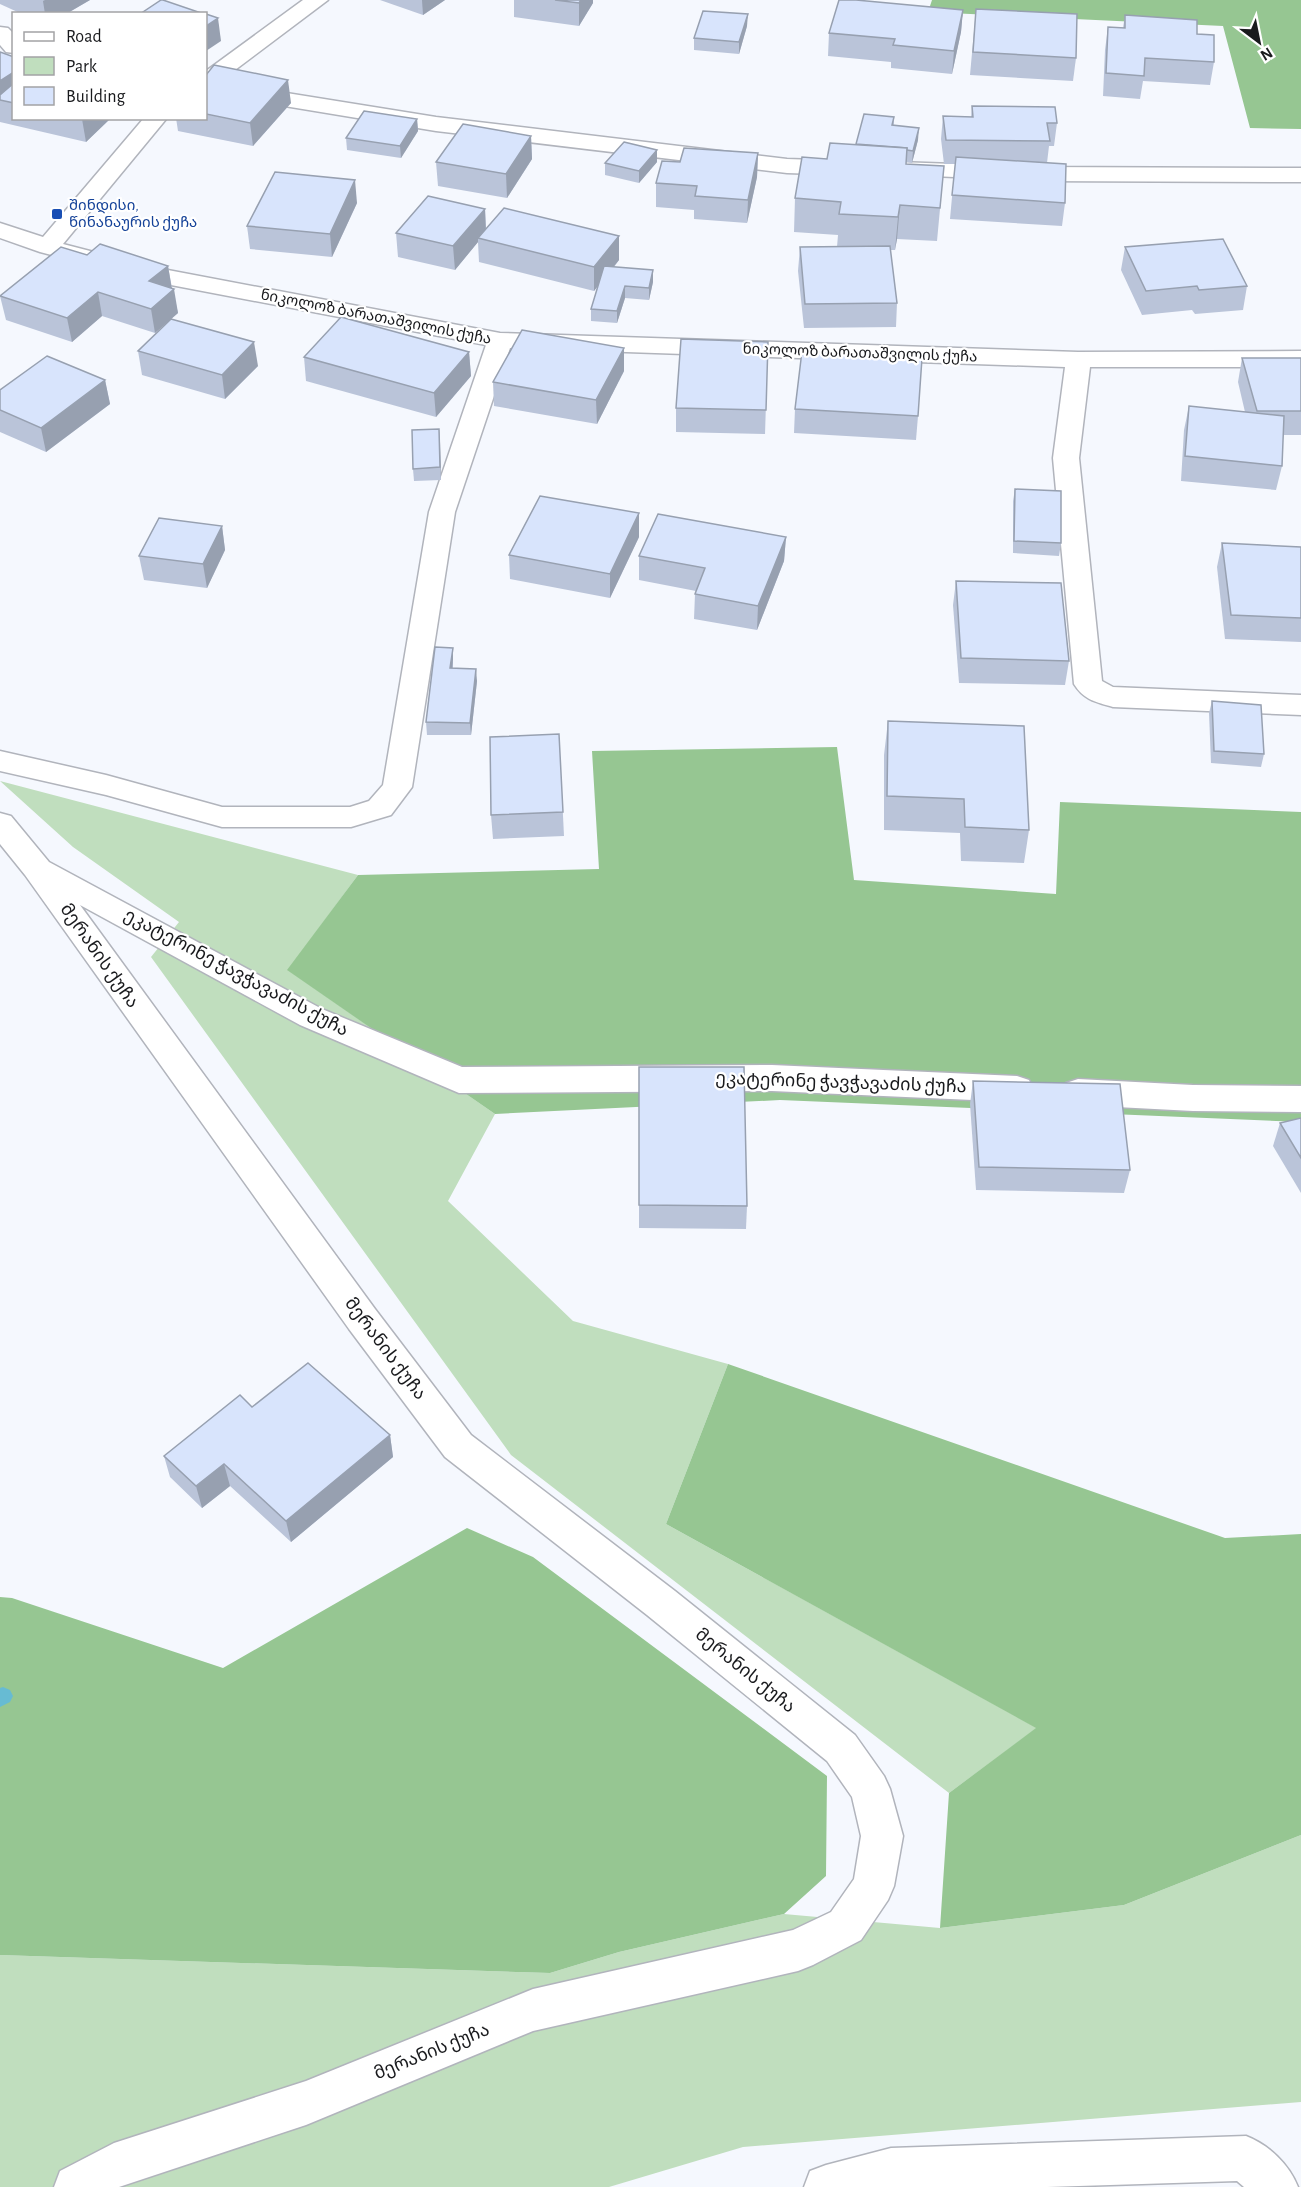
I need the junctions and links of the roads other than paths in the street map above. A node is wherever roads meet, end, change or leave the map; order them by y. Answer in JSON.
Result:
{"nodes":[{"id":1,"x":317,"y":0,"type":"edge"},
{"id":2,"x":0,"y":33,"type":"edge"},
{"id":3,"x":12,"y":45,"type":"edge"},
{"id":4,"x":207,"y":80,"type":"edge"},
{"id":5,"x":207,"y":87,"type":"edge"},
{"id":6,"x":154,"y":120,"type":"edge"},
{"id":7,"x":1301,"y":175,"type":"edge"},
{"id":8,"x":0,"y":230,"type":"edge"},
{"id":9,"x":48,"y":247,"type":"junction"},
{"id":10,"x":500,"y":340,"type":"junction"},
{"id":11,"x":1301,"y":359,"type":"edge"},
{"id":12,"x":1078,"y":360,"type":"junction"},
{"id":13,"x":1301,"y":705,"type":"edge"},
{"id":14,"x":0,"y":761,"type":"edge"},
{"id":15,"x":0,"y":823,"type":"edge"},
{"id":16,"x":36,"y":867,"type":"junction"},
{"id":17,"x":1301,"y":1099,"type":"edge"},
{"id":18,"x":892,"y":2179,"type":"edge"},
{"id":19,"x":76,"y":2187,"type":"edge"},
{"id":20,"x":826,"y":2187,"type":"edge"},
{"id":21,"x":1276,"y":2187,"type":"edge"}],
"edges":[{"from":1,"to":4,"type":"street"},
{"from":2,"to":3,"type":"street"},
{"from":5,"to":7,"type":"street"},
{"from":6,"to":9,"type":"street"},
{"from":8,"to":9,"type":"street","name":"ნიკოლოზ ბარათაშვილის ქუჩა"},
{"from":9,"to":10,"type":"street","name":"ნიკოლოზ ბარათაშვილის ქუჩა"},
{"from":10,"to":12,"type":"street","name":"ნიკოლოზ ბარათაშვილის ქუჩა"},
{"from":10,"to":14,"type":"street"},
{"from":11,"to":12,"type":"street","name":"ნიკოლოზ ბარათაშვილის ქუჩა"},
{"from":12,"to":13,"type":"street"},
{"from":15,"to":16,"type":"street","name":"მერანის ქუჩა"},
{"from":16,"to":17,"type":"street","name":"ეკატერინე ჭავჭავაძის ქუჩა"},
{"from":16,"to":19,"type":"street","name":"მერანის ქუჩა"},
{"from":18,"to":20,"type":"street"},
{"from":18,"to":21,"type":"street"}]}
